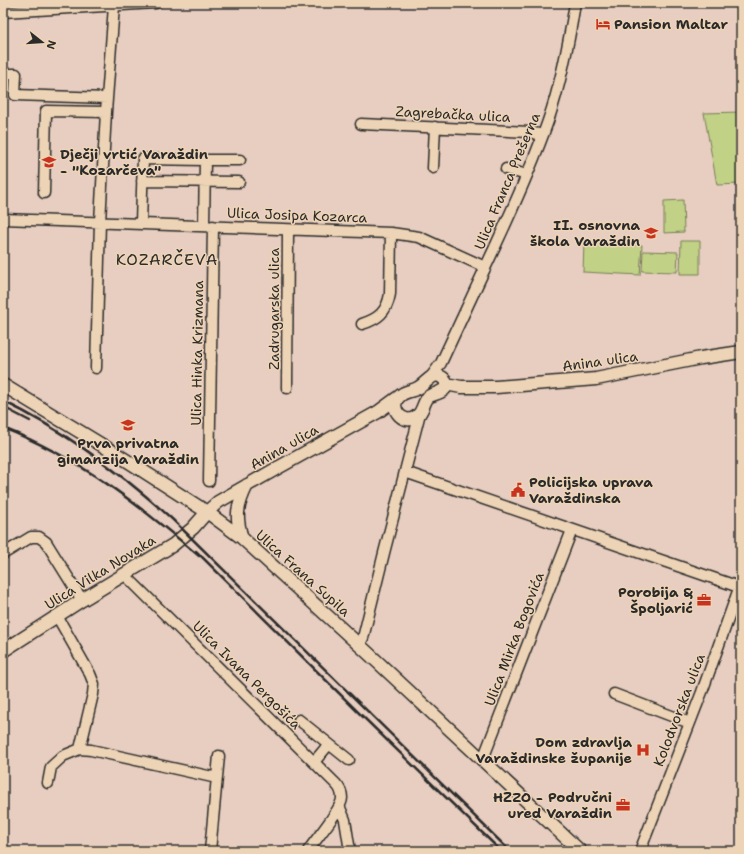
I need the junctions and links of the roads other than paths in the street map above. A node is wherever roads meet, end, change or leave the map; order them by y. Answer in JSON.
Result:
{"nodes":[{"id":1,"x":156,"y":3,"type":"edge"},
{"id":2,"x":575,"y":3,"type":"edge"},
{"id":3,"x":114,"y":6,"type":"junction"},
{"id":4,"x":3,"y":12,"type":"edge"},
{"id":5,"x":3,"y":74,"type":"edge"},
{"id":6,"x":107,"y":98,"type":"junction"},
{"id":7,"x":106,"y":112,"type":"junction"},
{"id":8,"x":361,"y":124,"type":"dead end"},
{"id":9,"x":435,"y":128,"type":"junction"},
{"id":10,"x":543,"y":135,"type":"junction"},
{"id":11,"x":205,"y":160,"type":"junction"},
{"id":12,"x":240,"y":160,"type":"dead end"},
{"id":13,"x":433,"y":168,"type":"dead end"},
{"id":14,"x":506,"y":169,"type":"dead end"},
{"id":15,"x":527,"y":175,"type":"junction"},
{"id":16,"x":142,"y":181,"type":"junction"},
{"id":17,"x":205,"y":182,"type":"junction"},
{"id":18,"x":239,"y":182,"type":"dead end"},
{"id":19,"x":44,"y":193,"type":"dead end"},
{"id":20,"x":3,"y":219,"type":"edge"},
{"id":21,"x":100,"y":222,"type":"junction"},
{"id":22,"x":141,"y":223,"type":"junction"},
{"id":23,"x":208,"y":226,"type":"junction"},
{"id":24,"x":288,"y":230,"type":"junction"},
{"id":25,"x":391,"y":233,"type":"junction"},
{"id":26,"x":485,"y":267,"type":"junction"},
{"id":27,"x":362,"y":324,"type":"dead end"},
{"id":28,"x":741,"y":352,"type":"edge"},
{"id":29,"x":96,"y":368,"type":"dead end"},
{"id":30,"x":441,"y":382,"type":"junction"},
{"id":31,"x":3,"y":385,"type":"edge"},
{"id":32,"x":287,"y":388,"type":"dead end"},
{"id":33,"x":397,"y":398,"type":"junction"},
{"id":34,"x":378,"y":412,"type":"junction"},
{"id":35,"x":420,"y":413,"type":"junction"},
{"id":36,"x":401,"y":416,"type":"junction"},
{"id":37,"x":415,"y":435,"type":"junction"},
{"id":38,"x":405,"y":472,"type":"junction"},
{"id":39,"x":209,"y":481,"type":"dead end"},
{"id":40,"x":247,"y":485,"type":"junction"},
{"id":41,"x":207,"y":512,"type":"junction"},
{"id":42,"x":572,"y":530,"type":"junction"},
{"id":43,"x":242,"y":538,"type":"junction"},
{"id":44,"x":3,"y":554,"type":"edge"},
{"id":45,"x":125,"y":575,"type":"junction"},
{"id":46,"x":740,"y":584,"type":"edge"},
{"id":47,"x":82,"y":600,"type":"junction"},
{"id":48,"x":57,"y":616,"type":"junction"},
{"id":49,"x":359,"y":645,"type":"junction"},
{"id":50,"x":3,"y":651,"type":"edge"},
{"id":51,"x":614,"y":694,"type":"dead end"},
{"id":52,"x":299,"y":720,"type":"dead end"},
{"id":53,"x":690,"y":723,"type":"junction"},
{"id":54,"x":329,"y":744,"type":"junction"},
{"id":55,"x":80,"y":749,"type":"junction"},
{"id":56,"x":219,"y":756,"type":"dead end"},
{"id":57,"x":483,"y":759,"type":"junction"},
{"id":58,"x":349,"y":760,"type":"dead end"},
{"id":59,"x":314,"y":762,"type":"junction"},
{"id":60,"x":217,"y":778,"type":"junction"},
{"id":61,"x":48,"y":783,"type":"dead end"},
{"id":62,"x":341,"y":804,"type":"junction"},
{"id":63,"x":639,"y":849,"type":"edge"},
{"id":64,"x":210,"y":851,"type":"edge"},
{"id":65,"x":308,"y":851,"type":"edge"},
{"id":66,"x":350,"y":851,"type":"edge"},
{"id":67,"x":580,"y":851,"type":"edge"}],
"edges":[{"from":1,"to":3,"type":"street"},
{"from":2,"to":10,"type":"street","name":"Ulica Franca Prešerna"},
{"from":3,"to":4,"type":"street"},
{"from":3,"to":6,"type":"street"},
{"from":5,"to":6,"type":"street"},
{"from":6,"to":7,"type":"street"},
{"from":7,"to":19,"type":"street"},
{"from":7,"to":21,"type":"street"},
{"from":8,"to":9,"type":"street","name":"Zagrebačka ulica"},
{"from":9,"to":10,"type":"street","name":"Zagrebačka ulica"},
{"from":9,"to":13,"type":"street"},
{"from":10,"to":15,"type":"street","name":"Ulica Franca Prešerna"},
{"from":11,"to":12,"type":"street"},
{"from":11,"to":16,"type":"street"},
{"from":11,"to":17,"type":"street","name":"Ulica Hinka Krizmana"},
{"from":14,"to":15,"type":"street"},
{"from":15,"to":26,"type":"street","name":"Ulica Franca Prešerna"},
{"from":16,"to":17,"type":"street"},
{"from":16,"to":22,"type":"street"},
{"from":17,"to":18,"type":"street"},
{"from":17,"to":23,"type":"street","name":"Ulica Hinka Krizmana"},
{"from":20,"to":21,"type":"street","name":"Ulica Josipa Kozarca"},
{"from":21,"to":22,"type":"street","name":"Ulica Josipa Kozarca"},
{"from":21,"to":29,"type":"street"},
{"from":22,"to":23,"type":"street","name":"Ulica Josipa Kozarca"},
{"from":23,"to":24,"type":"street","name":"Ulica Josipa Kozarca"},
{"from":23,"to":39,"type":"street","name":"Ulica Hinka Krizmana"},
{"from":24,"to":25,"type":"street","name":"Ulica Josipa Kozarca"},
{"from":24,"to":32,"type":"street","name":"Zadrugarska ulica"},
{"from":25,"to":26,"type":"street","name":"Ulica Josipa Kozarca"},
{"from":25,"to":27,"type":"street"},
{"from":26,"to":30,"type":"street","name":"Ulica Franca Prešerna"},
{"from":28,"to":30,"type":"main road","name":"Anina ulica"},
{"from":30,"to":33,"type":"main road","name":"Anina ulica"},
{"from":30,"to":35,"type":"main road"},
{"from":31,"to":41,"type":"main road","name":"Ulica Frana Supila"},
{"from":33,"to":34,"type":"main road","name":"Anina ulica"},
{"from":33,"to":36,"type":"main road"},
{"from":34,"to":36,"type":"main road"},
{"from":34,"to":40,"type":"main road","name":"Anina ulica"},
{"from":35,"to":36,"type":"main road"},
{"from":35,"to":37,"type":"street"},
{"from":36,"to":37,"type":"street"},
{"from":37,"to":38,"type":"street"},
{"from":38,"to":42,"type":"street"},
{"from":38,"to":49,"type":"street"},
{"from":40,"to":41,"type":"main road","name":"Anina ulica"},
{"from":40,"to":43,"type":"main road"},
{"from":41,"to":43,"type":"main road","name":"Ulica Frana Supila"},
{"from":41,"to":45,"type":"main road","name":"Ulica Vilka Novaka"},
{"from":42,"to":46,"type":"street"},
{"from":42,"to":57,"type":"street","name":"Ulica Mirka Bogovića"},
{"from":43,"to":49,"type":"main road","name":"Ulica Frana Supila"},
{"from":44,"to":47,"type":"street"},
{"from":45,"to":47,"type":"main road","name":"Ulica Vilka Novaka"},
{"from":45,"to":59,"type":"street","name":"Ulica Ivana Pergošića"},
{"from":46,"to":53,"type":"street","name":"Kolodvorska ulica"},
{"from":47,"to":48,"type":"main road","name":"Ulica Vilka Novaka"},
{"from":48,"to":50,"type":"main road","name":"Ulica Vilka Novaka"},
{"from":48,"to":55,"type":"street"},
{"from":49,"to":57,"type":"main road","name":"Ulica Frana Supila"},
{"from":51,"to":53,"type":"street"},
{"from":52,"to":54,"type":"street"},
{"from":53,"to":63,"type":"street","name":"Kolodvorska ulica"},
{"from":54,"to":58,"type":"street"},
{"from":54,"to":59,"type":"street"},
{"from":55,"to":60,"type":"street"},
{"from":55,"to":61,"type":"street"},
{"from":56,"to":60,"type":"street"},
{"from":57,"to":67,"type":"main road","name":"Ulica Frana Supila"},
{"from":59,"to":62,"type":"street","name":"Ulica Ivana Pergošića"},
{"from":60,"to":64,"type":"street"},
{"from":62,"to":65,"type":"street"},
{"from":62,"to":66,"type":"street","name":"Ulica Ivana Pergošića"}]}
